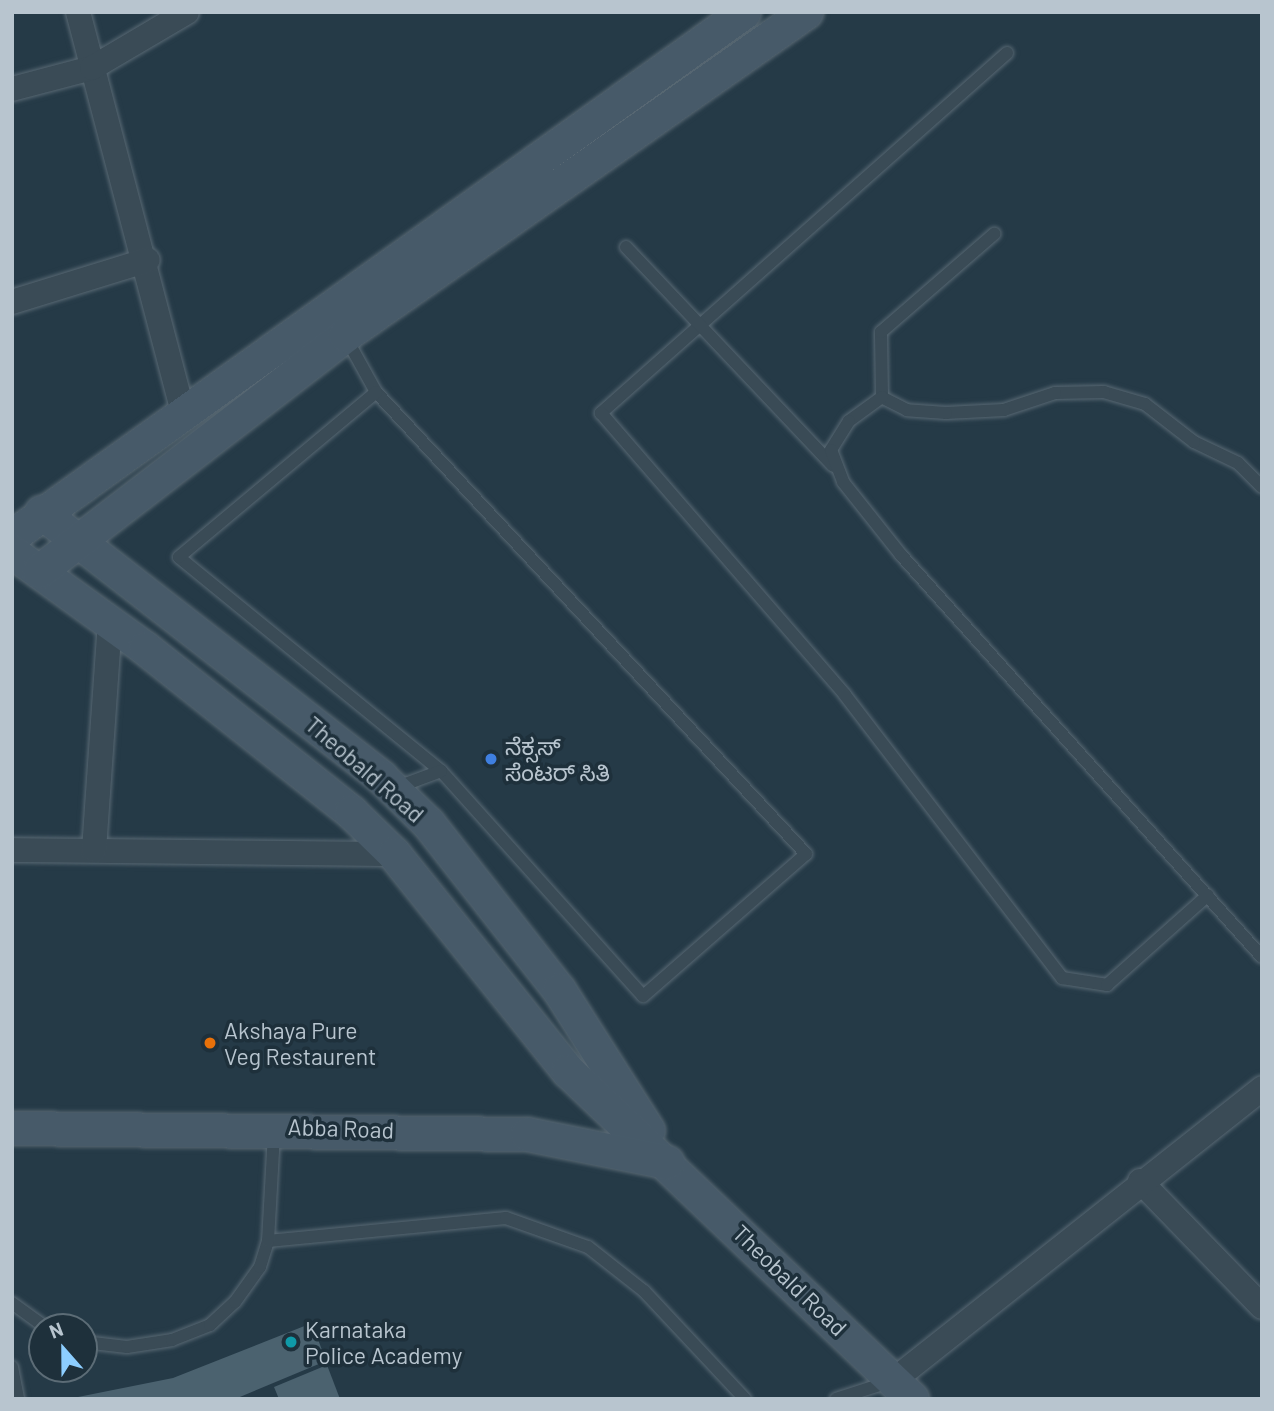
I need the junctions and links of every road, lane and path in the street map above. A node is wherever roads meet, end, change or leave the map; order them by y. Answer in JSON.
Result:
{"nodes":[{"id":1,"x":78,"y":12,"type":"edge"},
{"id":2,"x":187,"y":12,"type":"edge"},
{"id":3,"x":744,"y":12,"type":"edge"},
{"id":4,"x":806,"y":12,"type":"edge"},
{"id":5,"x":1007,"y":53,"type":"dead end"},
{"id":6,"x":92,"y":68,"type":"junction"},
{"id":7,"x":12,"y":89,"type":"edge"},
{"id":8,"x":994,"y":234,"type":"dead end"},
{"id":9,"x":626,"y":247,"type":"dead end"},
{"id":10,"x":148,"y":260,"type":"junction"},
{"id":11,"x":12,"y":302,"type":"edge"},
{"id":12,"x":701,"y":326,"type":"junction"},
{"id":13,"x":345,"y":335,"type":"junction"},
{"id":14,"x":376,"y":393,"type":"junction"},
{"id":15,"x":881,"y":397,"type":"junction"},
{"id":16,"x":183,"y":413,"type":"junction"},
{"id":17,"x":833,"y":466,"type":"junction"},
{"id":18,"x":1262,"y":487,"type":"edge"},
{"id":19,"x":41,"y":512,"type":"junction"},
{"id":20,"x":12,"y":536,"type":"edge"},
{"id":21,"x":76,"y":544,"type":"junction"},
{"id":22,"x":12,"y":552,"type":"edge"},
{"id":23,"x":39,"y":571,"type":"junction"},
{"id":24,"x":110,"y":622,"type":"junction"},
{"id":25,"x":440,"y":771,"type":"junction"},
{"id":26,"x":394,"y":788,"type":"junction"},
{"id":27,"x":12,"y":850,"type":"edge"},
{"id":28,"x":94,"y":850,"type":"junction"},
{"id":29,"x":394,"y":854,"type":"junction"},
{"id":30,"x":1208,"y":895,"type":"junction"},
{"id":31,"x":1262,"y":957,"type":"edge"},
{"id":32,"x":1262,"y":1088,"type":"edge"},
{"id":33,"x":274,"y":1126,"type":"junction"},
{"id":34,"x":12,"y":1128,"type":"edge"},
{"id":35,"x":667,"y":1162,"type":"junction"},
{"id":36,"x":1140,"y":1181,"type":"junction"},
{"id":37,"x":268,"y":1241,"type":"junction"},
{"id":38,"x":12,"y":1303,"type":"edge"},
{"id":39,"x":1262,"y":1307,"type":"edge"},
{"id":40,"x":28,"y":1315,"type":"edge"},
{"id":41,"x":98,"y":1343,"type":"edge"},
{"id":42,"x":12,"y":1367,"type":"edge"},
{"id":43,"x":903,"y":1389,"type":"edge"},
{"id":44,"x":18,"y":1399,"type":"edge"},
{"id":45,"x":745,"y":1399,"type":"edge"},
{"id":46,"x":836,"y":1399,"type":"edge"}],
"edges":[{"from":1,"to":6,"type":"street"},
{"from":2,"to":6,"type":"street"},
{"from":3,"to":16,"type":"main road"},
{"from":4,"to":13,"type":"main road"},
{"from":5,"to":12,"type":"lane"},
{"from":6,"to":7,"type":"street"},
{"from":6,"to":10,"type":"street"},
{"from":8,"to":15,"type":"lane"},
{"from":9,"to":12,"type":"lane"},
{"from":10,"to":11,"type":"street"},
{"from":10,"to":16,"type":"street"},
{"from":12,"to":17,"type":"lane"},
{"from":12,"to":30,"type":"lane"},
{"from":13,"to":14,"type":"lane"},
{"from":13,"to":21,"type":"main road"},
{"from":14,"to":25,"type":"lane"},
{"from":14,"to":25,"type":"lane"},
{"from":15,"to":17,"type":"lane"},
{"from":15,"to":18,"type":"lane"},
{"from":16,"to":19,"type":"main road"},
{"from":17,"to":30,"type":"lane"},
{"from":19,"to":20,"type":"main road"},
{"from":19,"to":21,"type":"main road","name":"Theobald Road"},
{"from":21,"to":23,"type":"main road"},
{"from":21,"to":26,"type":"main road","name":"Theobald Road"},
{"from":22,"to":23,"type":"main road","name":"Theobald Road"},
{"from":23,"to":24,"type":"main road","name":"Theobald Road"},
{"from":24,"to":28,"type":"street"},
{"from":24,"to":29,"type":"main road","name":"Theobald Road"},
{"from":25,"to":26,"type":"lane"},
{"from":26,"to":35,"type":"main road","name":"Theobald Road"},
{"from":27,"to":28,"type":"street"},
{"from":28,"to":29,"type":"street"},
{"from":29,"to":35,"type":"main road","name":"Theobald Road"},
{"from":30,"to":31,"type":"lane"},
{"from":32,"to":36,"type":"street"},
{"from":33,"to":34,"type":"main road","name":"Abba Road"},
{"from":33,"to":35,"type":"main road","name":"Abba Road"},
{"from":33,"to":37,"type":"lane"},
{"from":35,"to":43,"type":"main road","name":"Theobald Road"},
{"from":36,"to":39,"type":"street"},
{"from":36,"to":43,"type":"street"},
{"from":37,"to":41,"type":"lane"},
{"from":37,"to":45,"type":"lane"},
{"from":38,"to":40,"type":"lane"},
{"from":42,"to":44,"type":"lane"},
{"from":43,"to":46,"type":"lane"}]}
